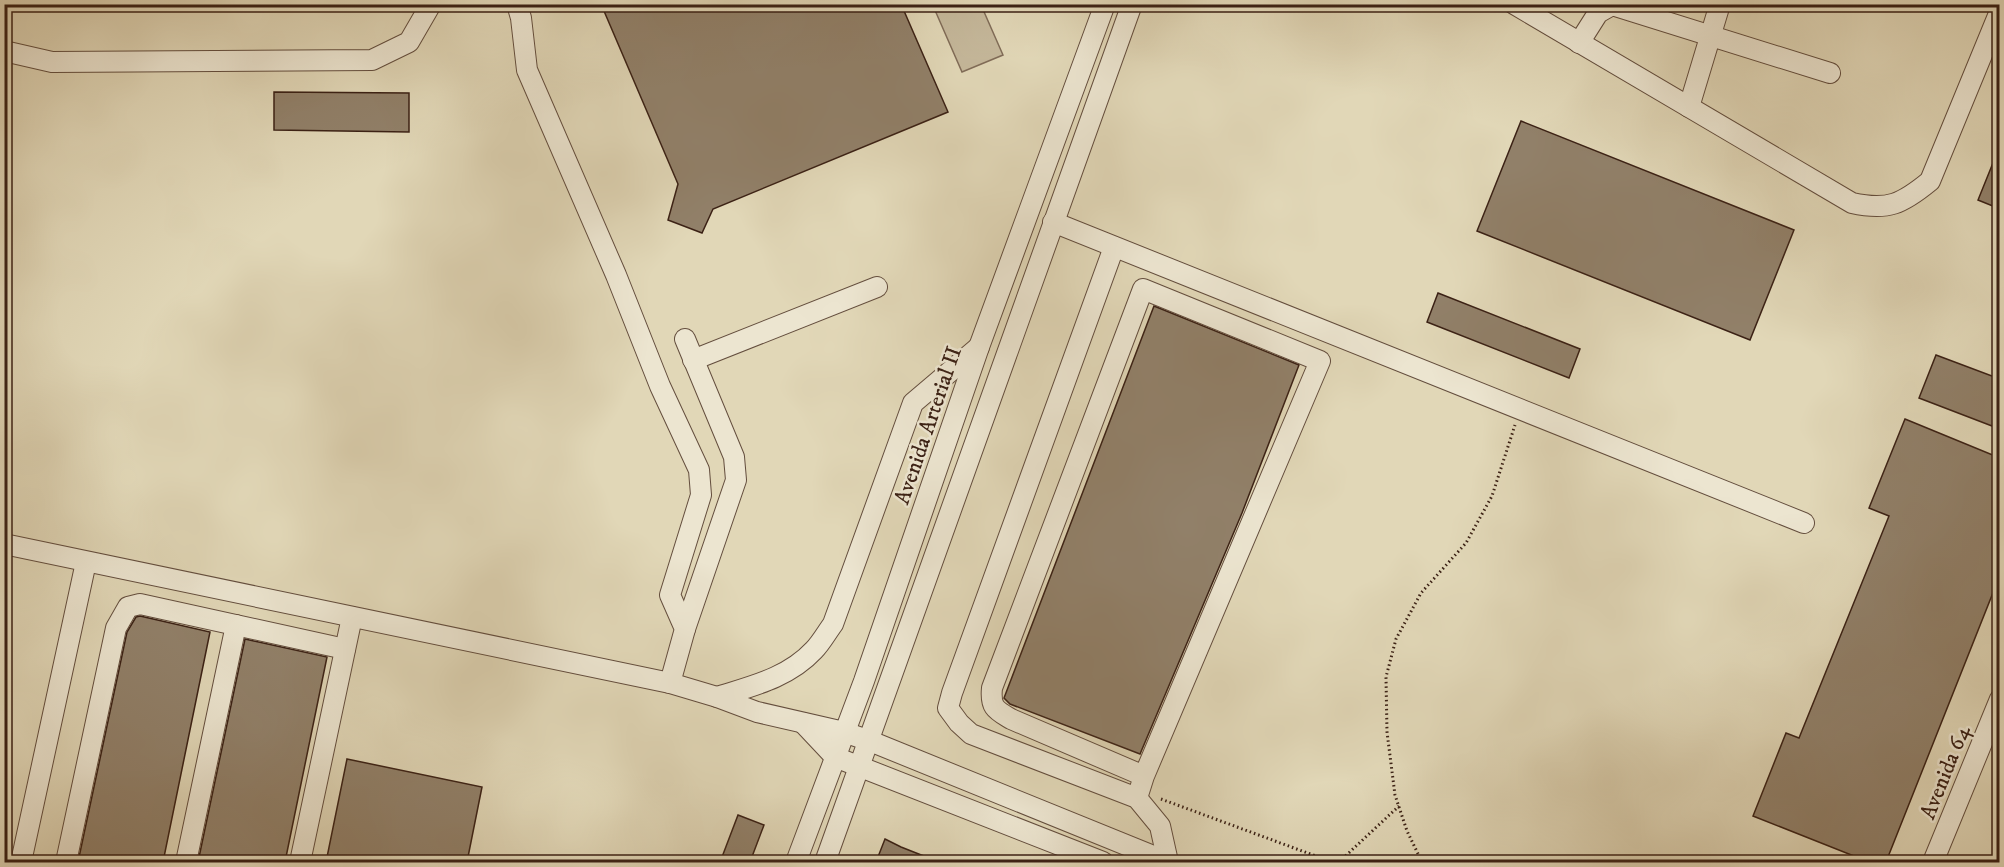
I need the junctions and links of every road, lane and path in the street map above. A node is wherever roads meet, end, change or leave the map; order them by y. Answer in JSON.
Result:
{"nodes":[{"id":1,"x":431,"y":4,"type":"edge"},
{"id":2,"x":517,"y":4,"type":"edge"},
{"id":3,"x":1105,"y":4,"type":"edge"},
{"id":4,"x":1132,"y":4,"type":"edge"},
{"id":5,"x":1514,"y":4,"type":"edge"},
{"id":6,"x":1720,"y":4,"type":"edge"},
{"id":7,"x":1612,"y":5,"type":"edge"},
{"id":8,"x":2000,"y":11,"type":"edge"},
{"id":9,"x":1711,"y":35,"type":"junction"},
{"id":10,"x":1579,"y":43,"type":"junction"},
{"id":11,"x":4,"y":51,"type":"edge"},
{"id":12,"x":1830,"y":73,"type":"dead end"},
{"id":13,"x":1689,"y":107,"type":"junction"},
{"id":14,"x":1053,"y":222,"type":"junction"},
{"id":15,"x":1114,"y":247,"type":"junction"},
{"id":16,"x":877,"y":287,"type":"dead end"},
{"id":17,"x":685,"y":339,"type":"dead end"},
{"id":18,"x":979,"y":347,"type":"junction"},
{"id":19,"x":693,"y":360,"type":"junction"},
{"id":20,"x":1520,"y":409,"type":"junction"},
{"id":21,"x":1804,"y":523,"type":"dead end"},
{"id":22,"x":4,"y":544,"type":"edge"},
{"id":23,"x":86,"y":562,"type":"junction"},
{"id":24,"x":352,"y":617,"type":"junction"},
{"id":25,"x":236,"y":625,"type":"junction"},
{"id":26,"x":685,"y":629,"type":"junction"},
{"id":27,"x":345,"y":649,"type":"junction"},
{"id":28,"x":670,"y":683,"type":"junction"},
{"id":29,"x":717,"y":697,"type":"junction"},
{"id":30,"x":2000,"y":699,"type":"edge"},
{"id":31,"x":803,"y":723,"type":"junction"},
{"id":32,"x":844,"y":732,"type":"junction"},
{"id":33,"x":870,"y":741,"type":"junction"},
{"id":34,"x":835,"y":757,"type":"junction"},
{"id":35,"x":861,"y":766,"type":"junction"},
{"id":36,"x":1140,"y":788,"type":"junction"},
{"id":37,"x":1399,"y":806,"type":"junction"},
{"id":38,"x":4,"y":859,"type":"edge"},
{"id":39,"x":14,"y":862,"type":"edge"},
{"id":40,"x":21,"y":862,"type":"edge"},
{"id":41,"x":66,"y":862,"type":"edge"},
{"id":42,"x":186,"y":862,"type":"edge"},
{"id":43,"x":300,"y":862,"type":"edge"},
{"id":44,"x":796,"y":862,"type":"edge"},
{"id":45,"x":825,"y":862,"type":"edge"},
{"id":46,"x":1103,"y":862,"type":"edge"},
{"id":47,"x":1168,"y":862,"type":"edge"},
{"id":48,"x":1332,"y":862,"type":"edge"},
{"id":49,"x":1340,"y":862,"type":"edge"},
{"id":50,"x":1422,"y":862,"type":"edge"},
{"id":51,"x":1934,"y":862,"type":"edge"}],
"edges":[{"from":1,"to":11,"type":"street"},
{"from":2,"to":26,"type":"street"},
{"from":3,"to":18,"type":"street","name":"Avenida Arterial II"},
{"from":4,"to":14,"type":"street"},
{"from":5,"to":10,"type":"street"},
{"from":6,"to":9,"type":"street"},
{"from":7,"to":9,"type":"street"},
{"from":7,"to":10,"type":"street"},
{"from":8,"to":13,"type":"street"},
{"from":9,"to":12,"type":"street"},
{"from":9,"to":13,"type":"street"},
{"from":10,"to":13,"type":"street"},
{"from":14,"to":15,"type":"street"},
{"from":14,"to":33,"type":"street"},
{"from":15,"to":20,"type":"street"},
{"from":15,"to":36,"type":"street"},
{"from":16,"to":19,"type":"street"},
{"from":17,"to":19,"type":"street"},
{"from":18,"to":29,"type":"street"},
{"from":18,"to":32,"type":"street","name":"Avenida Arterial II"},
{"from":19,"to":26,"type":"street"},
{"from":20,"to":21,"type":"street"},
{"from":20,"to":37,"type":"path"},
{"from":22,"to":23,"type":"street"},
{"from":23,"to":24,"type":"street"},
{"from":23,"to":40,"type":"street"},
{"from":24,"to":27,"type":"street"},
{"from":24,"to":28,"type":"street"},
{"from":25,"to":27,"type":"street"},
{"from":25,"to":41,"type":"street"},
{"from":25,"to":42,"type":"street"},
{"from":26,"to":28,"type":"street"},
{"from":27,"to":43,"type":"street"},
{"from":28,"to":29,"type":"street"},
{"from":29,"to":31,"type":"street"},
{"from":30,"to":51,"type":"street","name":"Avenida 64"},
{"from":31,"to":32,"type":"street"},
{"from":31,"to":34,"type":"street"},
{"from":32,"to":33,"type":"street"},
{"from":32,"to":34,"type":"street","name":"Avenida Arterial II"},
{"from":33,"to":35,"type":"street"},
{"from":33,"to":47,"type":"street"},
{"from":34,"to":35,"type":"street"},
{"from":34,"to":44,"type":"street","name":"Avenida Arterial II"},
{"from":35,"to":45,"type":"street"},
{"from":35,"to":46,"type":"street"},
{"from":36,"to":36,"type":"street"},
{"from":36,"to":47,"type":"street"},
{"from":36,"to":48,"type":"path"},
{"from":37,"to":49,"type":"path"},
{"from":37,"to":50,"type":"path"},
{"from":38,"to":39,"type":"street"}]}
